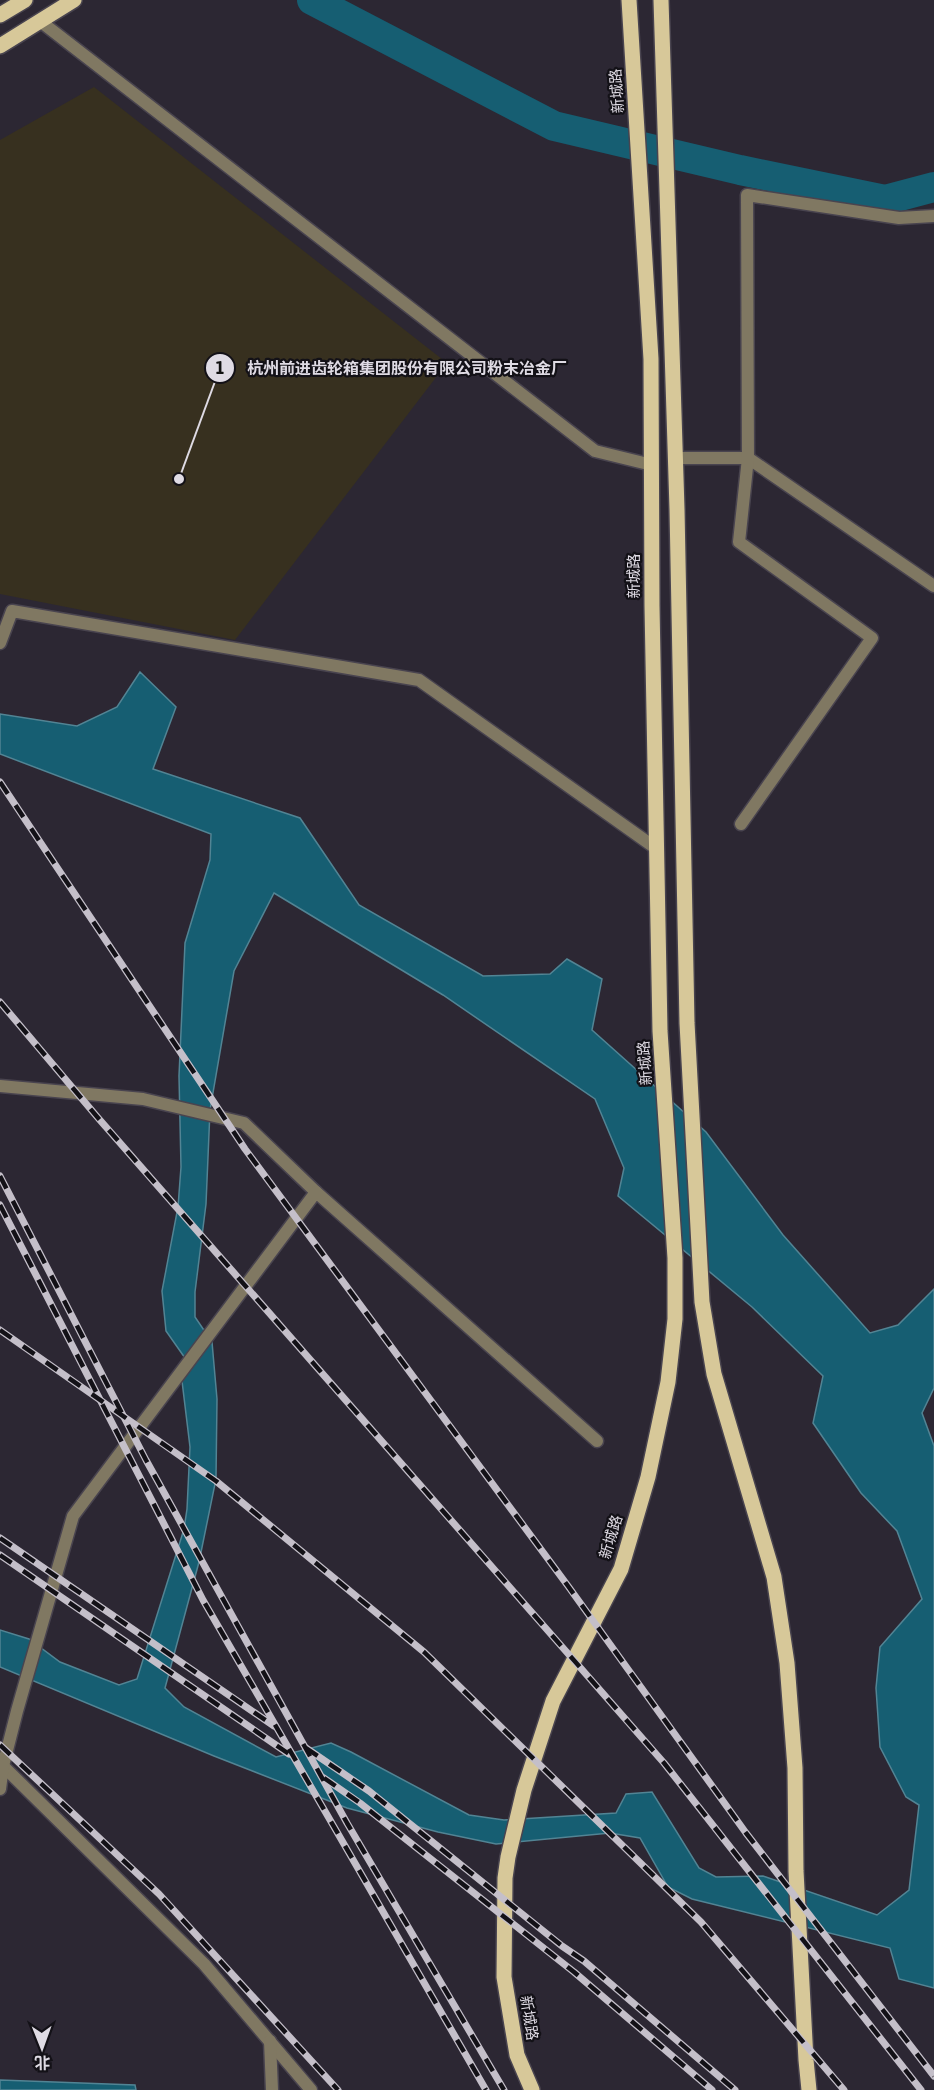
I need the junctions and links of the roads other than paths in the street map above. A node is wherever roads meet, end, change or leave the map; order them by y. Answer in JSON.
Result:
{"nodes":[{"id":1,"x":25,"y":0,"type":"edge"},
{"id":2,"x":74,"y":0,"type":"edge"},
{"id":3,"x":629,"y":0,"type":"edge"},
{"id":4,"x":661,"y":0,"type":"edge"},
{"id":5,"x":0,"y":15,"type":"edge"},
{"id":6,"x":40,"y":21,"type":"junction"},
{"id":7,"x":0,"y":46,"type":"edge"},
{"id":8,"x":934,"y":216,"type":"edge"},
{"id":9,"x":675,"y":458,"type":"junction"},
{"id":10,"x":748,"y":458,"type":"junction"},
{"id":11,"x":652,"y":465,"type":"junction"},
{"id":12,"x":934,"y":586,"type":"edge"},
{"id":13,"x":0,"y":643,"type":"edge"},
{"id":14,"x":741,"y":824,"type":"dead end"},
{"id":15,"x":657,"y":849,"type":"junction"},
{"id":16,"x":0,"y":1086,"type":"edge"},
{"id":17,"x":316,"y":1192,"type":"junction"},
{"id":18,"x":597,"y":1441,"type":"dead end"},
{"id":19,"x":2,"y":1765,"type":"edge"},
{"id":20,"x":0,"y":1790,"type":"edge"},
{"id":21,"x":270,"y":2042,"type":"junction"},
{"id":22,"x":272,"y":2090,"type":"edge"},
{"id":23,"x":311,"y":2090,"type":"edge"},
{"id":24,"x":531,"y":2090,"type":"edge"},
{"id":25,"x":809,"y":2090,"type":"edge"}],
"edges":[{"from":1,"to":5,"type":"main road"},
{"from":2,"to":6,"type":"main road"},
{"from":3,"to":11,"type":"main road","name":"新城路"},
{"from":4,"to":9,"type":"main road"},
{"from":6,"to":7,"type":"main road"},
{"from":6,"to":11,"type":"street"},
{"from":8,"to":10,"type":"street"},
{"from":9,"to":10,"type":"street"},
{"from":9,"to":25,"type":"main road"},
{"from":10,"to":12,"type":"street"},
{"from":10,"to":14,"type":"street"},
{"from":11,"to":15,"type":"main road","name":"新城路"},
{"from":13,"to":15,"type":"street"},
{"from":15,"to":24,"type":"main road","name":"新城路"},
{"from":16,"to":17,"type":"street"},
{"from":17,"to":18,"type":"street"},
{"from":17,"to":19,"type":"street"},
{"from":19,"to":20,"type":"street"},
{"from":19,"to":21,"type":"street"},
{"from":21,"to":22,"type":"street"},
{"from":21,"to":23,"type":"street"}]}
